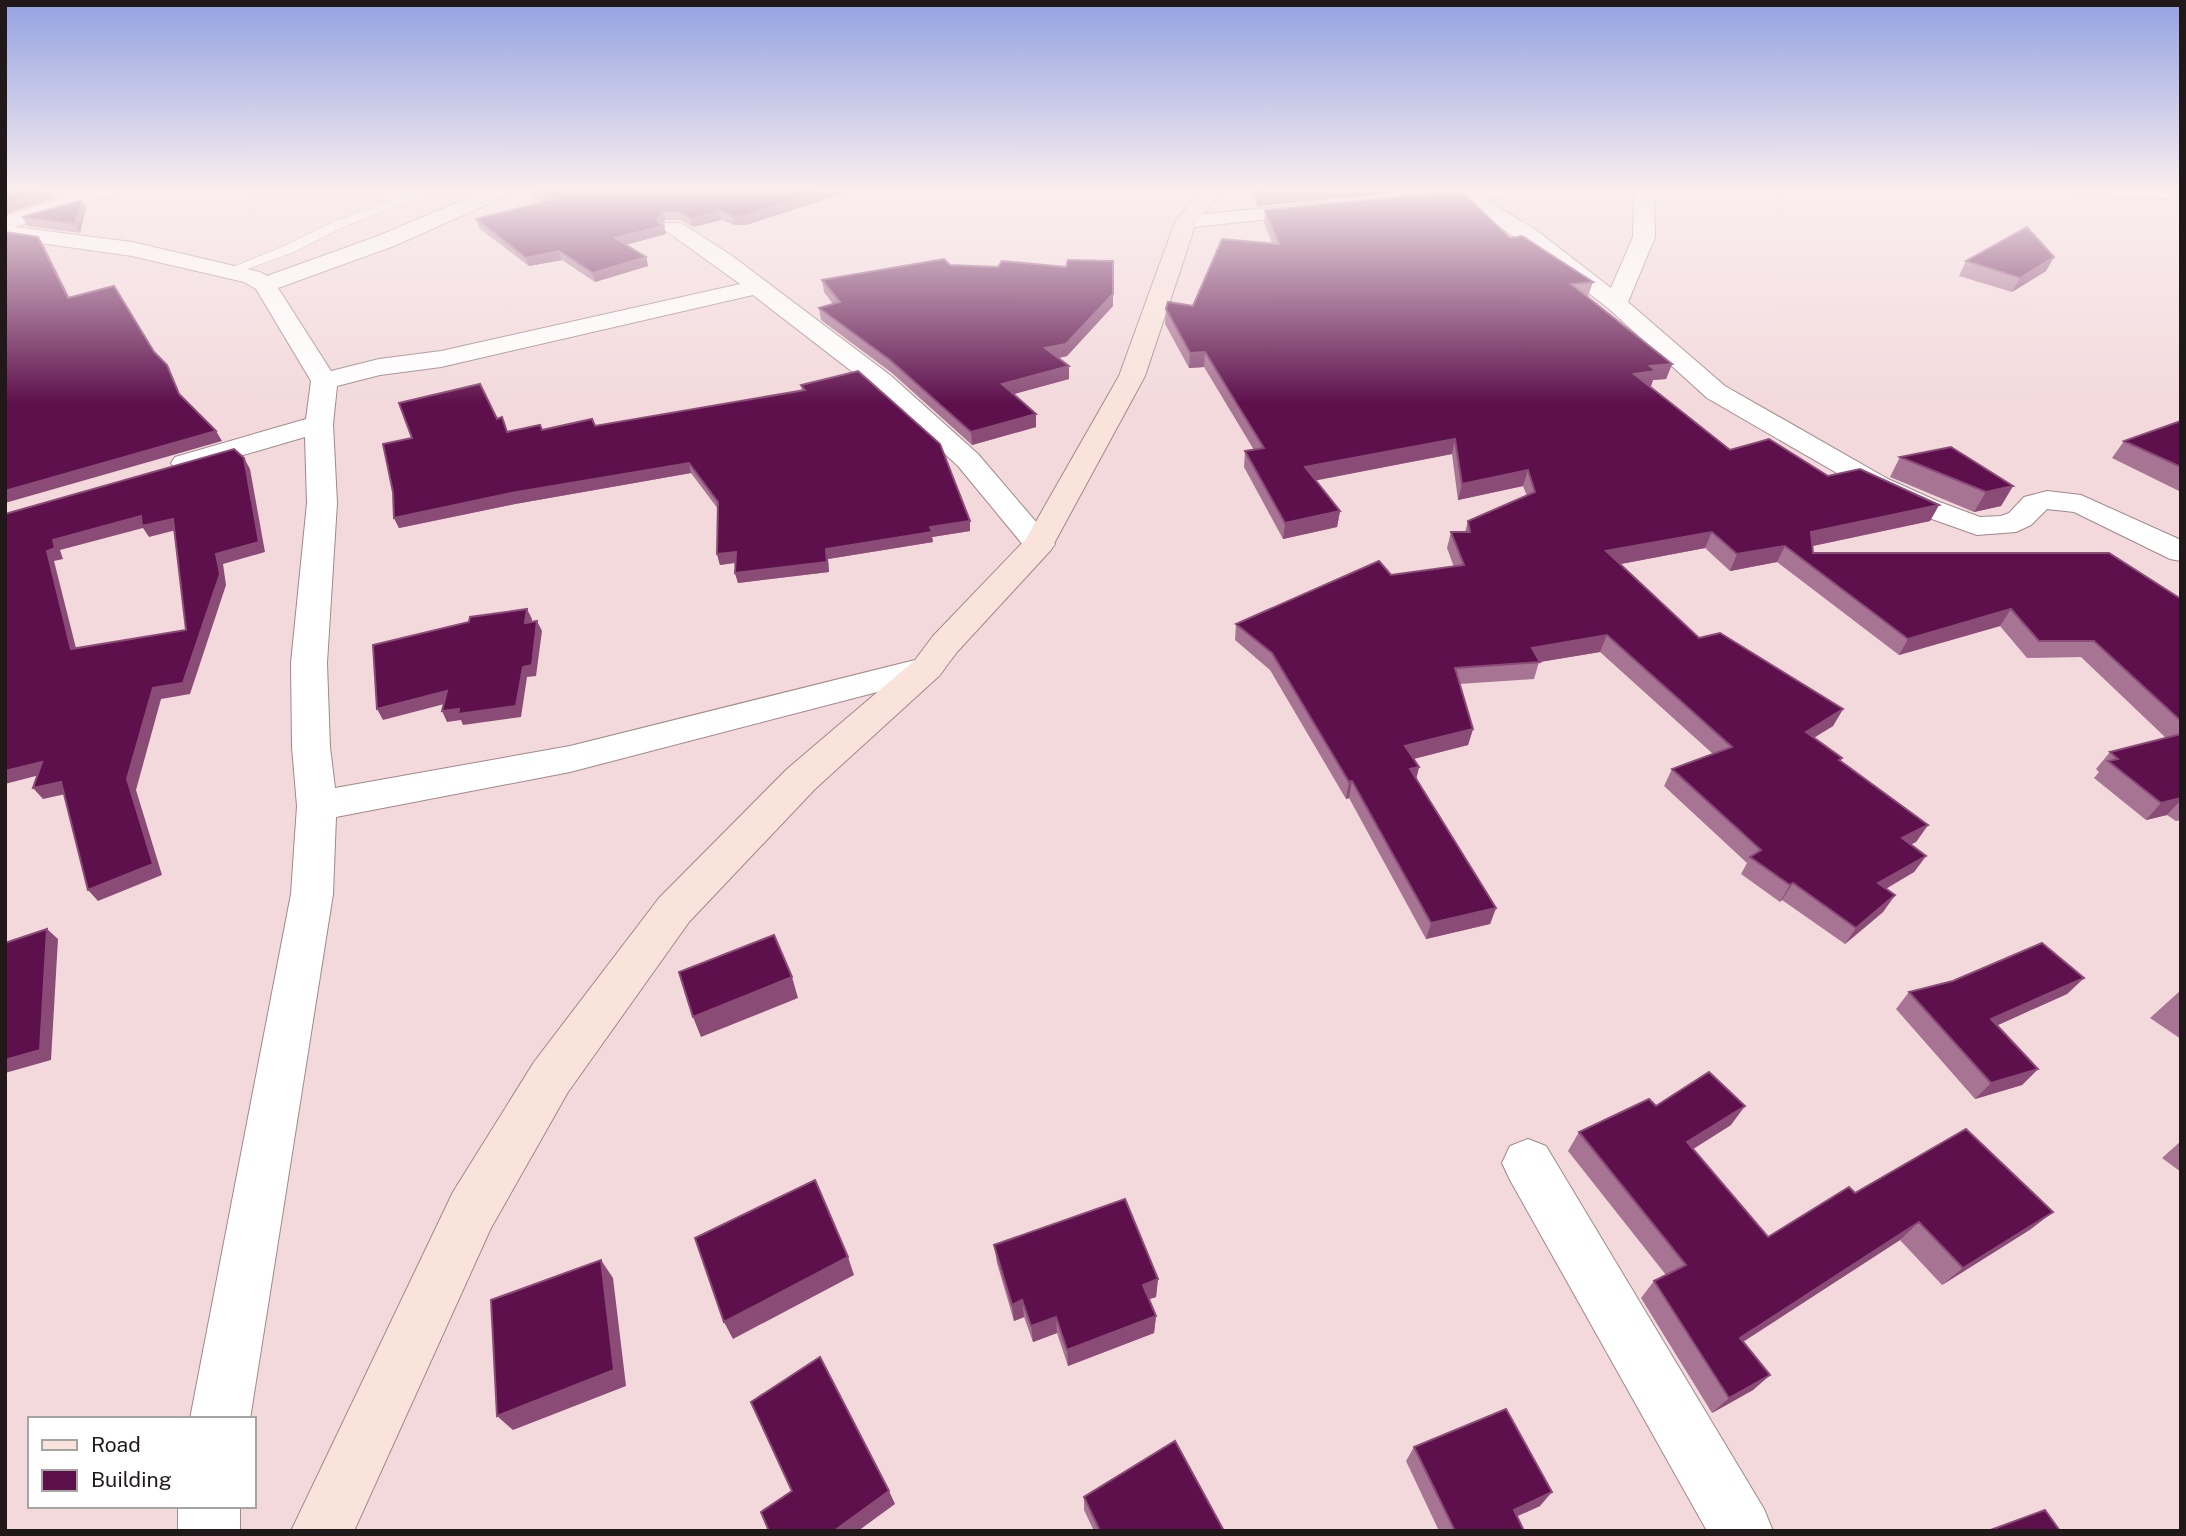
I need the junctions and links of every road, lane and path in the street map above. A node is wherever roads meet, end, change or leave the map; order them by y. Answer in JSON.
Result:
{"nodes":[{"id":1,"x":188,"y":261,"type":"edge"},
{"id":2,"x":257,"y":261,"type":"edge"},
{"id":3,"x":332,"y":261,"type":"edge"},
{"id":4,"x":724,"y":261,"type":"edge"},
{"id":5,"x":1172,"y":261,"type":"edge"},
{"id":6,"x":1561,"y":261,"type":"edge"},
{"id":7,"x":1634,"y":261,"type":"edge"},
{"id":8,"x":232,"y":270,"type":"junction"},
{"id":9,"x":265,"y":285,"type":"junction"},
{"id":10,"x":756,"y":287,"type":"junction"},
{"id":11,"x":1616,"y":303,"type":"junction"},
{"id":12,"x":324,"y":381,"type":"junction"},
{"id":13,"x":319,"y":424,"type":"junction"},
{"id":14,"x":162,"y":470,"type":"edge"},
{"id":15,"x":1040,"y":544,"type":"junction"},
{"id":16,"x":2181,"y":552,"type":"edge"},
{"id":17,"x":927,"y":668,"type":"junction"},
{"id":18,"x":317,"y":806,"type":"junction"},
{"id":19,"x":1528,"y":1163,"type":"dead end"},
{"id":20,"x":220,"y":1417,"type":"edge"},
{"id":21,"x":209,"y":1508,"type":"edge"},
{"id":22,"x":209,"y":1531,"type":"edge"},
{"id":23,"x":322,"y":1531,"type":"edge"},
{"id":24,"x":1742,"y":1531,"type":"edge"}],
"edges":[{"from":1,"to":8,"type":"street"},
{"from":2,"to":8,"type":"lane"},
{"from":3,"to":9,"type":"street"},
{"from":4,"to":10,"type":"street"},
{"from":5,"to":15,"type":"main road"},
{"from":6,"to":11,"type":"street"},
{"from":7,"to":11,"type":"street"},
{"from":8,"to":9,"type":"street"},
{"from":9,"to":12,"type":"street"},
{"from":10,"to":12,"type":"street"},
{"from":10,"to":15,"type":"street"},
{"from":11,"to":16,"type":"street"},
{"from":12,"to":13,"type":"street"},
{"from":13,"to":14,"type":"street"},
{"from":13,"to":18,"type":"street"},
{"from":15,"to":17,"type":"main road"},
{"from":17,"to":18,"type":"street"},
{"from":17,"to":23,"type":"main road"},
{"from":18,"to":20,"type":"street"},
{"from":19,"to":24,"type":"street"},
{"from":21,"to":22,"type":"street"}]}
